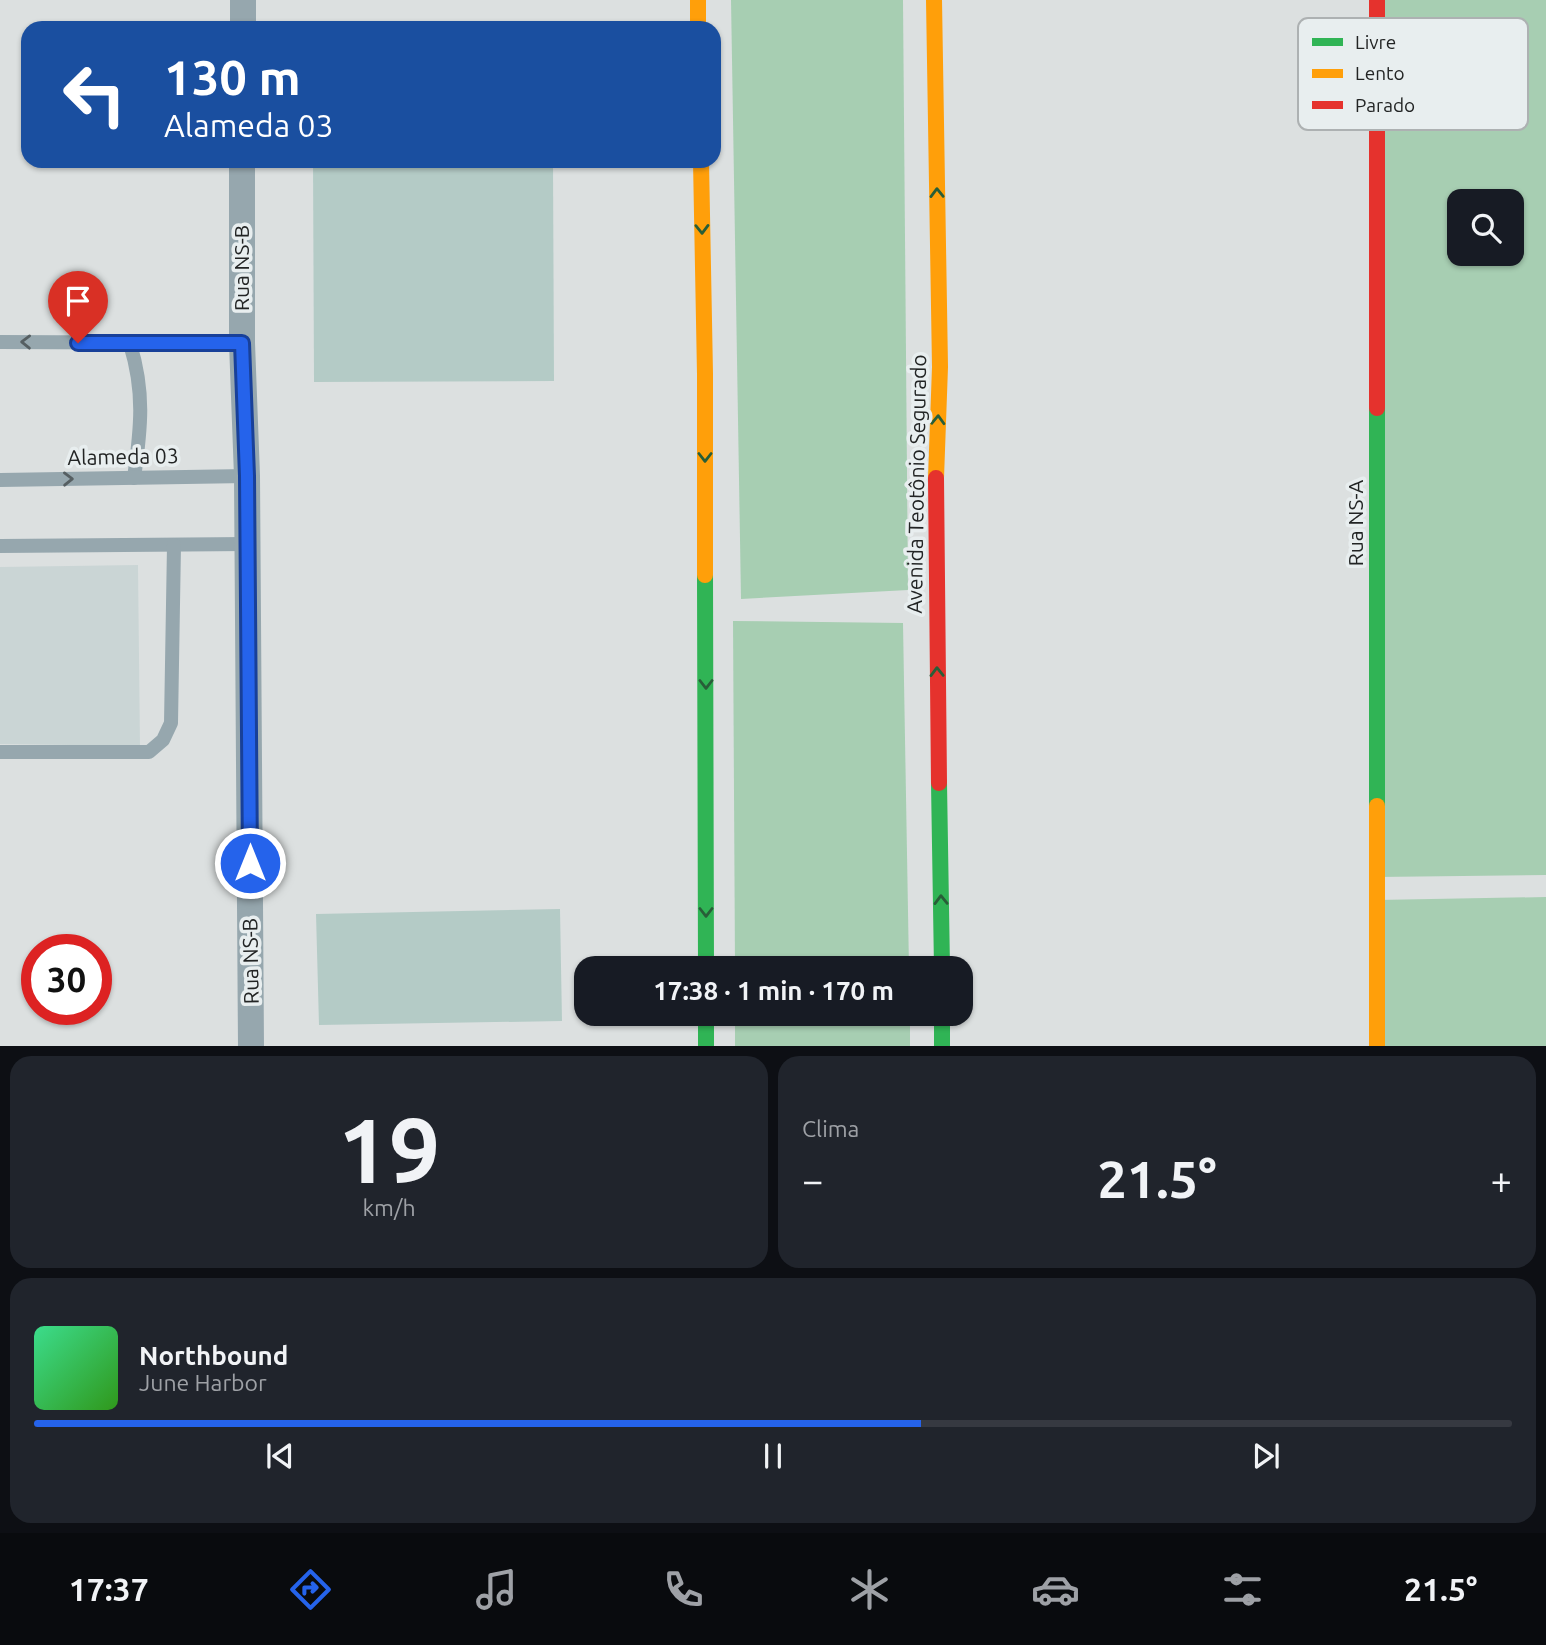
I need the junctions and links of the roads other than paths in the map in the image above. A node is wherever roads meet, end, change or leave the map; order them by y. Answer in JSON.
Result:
{"nodes":[{"id":1,"x":243,"y":0,"type":"edge"},
{"id":2,"x":698,"y":0,"type":"edge"},
{"id":3,"x":934,"y":0,"type":"edge"},
{"id":4,"x":1377,"y":0,"type":"edge"},
{"id":5,"x":1377,"y":18,"type":"edge"},
{"id":6,"x":243,"y":21,"type":"edge"},
{"id":7,"x":698,"y":21,"type":"edge"},
{"id":8,"x":1377,"y":130,"type":"edge"},
{"id":9,"x":242,"y":168,"type":"edge"},
{"id":10,"x":701,"y":168,"type":"edge"},
{"id":11,"x":0,"y":342,"type":"edge"},
{"id":12,"x":242,"y":343,"type":"junction"},
{"id":13,"x":130,"y":344,"type":"junction"},
{"id":14,"x":247,"y":476,"type":"junction"},
{"id":15,"x":134,"y":478,"type":"junction"},
{"id":16,"x":0,"y":480,"type":"edge"},
{"id":17,"x":247,"y":544,"type":"junction"},
{"id":18,"x":174,"y":545,"type":"junction"},
{"id":19,"x":0,"y":546,"type":"edge"},
{"id":20,"x":0,"y":752,"type":"edge"},
{"id":21,"x":706,"y":956,"type":"edge"},
{"id":22,"x":942,"y":956,"type":"edge"},
{"id":23,"x":706,"y":1026,"type":"edge"},
{"id":24,"x":942,"y":1026,"type":"edge"},
{"id":25,"x":251,"y":1046,"type":"edge"},
{"id":26,"x":706,"y":1046,"type":"edge"},
{"id":27,"x":942,"y":1046,"type":"edge"},
{"id":28,"x":1377,"y":1046,"type":"edge"}],
"edges":[{"from":1,"to":6,"type":"street"},
{"from":2,"to":7,"type":"main road"},
{"from":22,"to":3,"type":"main road","name":"Avenida Teotônio Segurado","one_way":true},
{"from":4,"to":5,"type":"main road","name":"Rua NS-A"},
{"from":8,"to":28,"type":"main road","name":"Rua NS-A"},
{"from":9,"to":12,"type":"street","name":"Rua NS-B"},
{"from":10,"to":21,"type":"main road","one_way":true},
{"from":13,"to":11,"type":"lane","one_way":true},
{"from":12,"to":13,"type":"lane"},
{"from":12,"to":14,"type":"street","name":"Rua NS-B"},
{"from":13,"to":15,"type":"lane"},
{"from":14,"to":15,"type":"lane","name":"Alameda 03"},
{"from":14,"to":17,"type":"street","name":"Rua NS-B"},
{"from":16,"to":15,"type":"lane","name":"Alameda 03","one_way":true},
{"from":17,"to":18,"type":"lane"},
{"from":17,"to":25,"type":"street","name":"Rua NS-B"},
{"from":18,"to":19,"type":"lane"},
{"from":18,"to":20,"type":"lane"},
{"from":23,"to":26,"type":"main road"},
{"from":24,"to":27,"type":"main road"}]}
